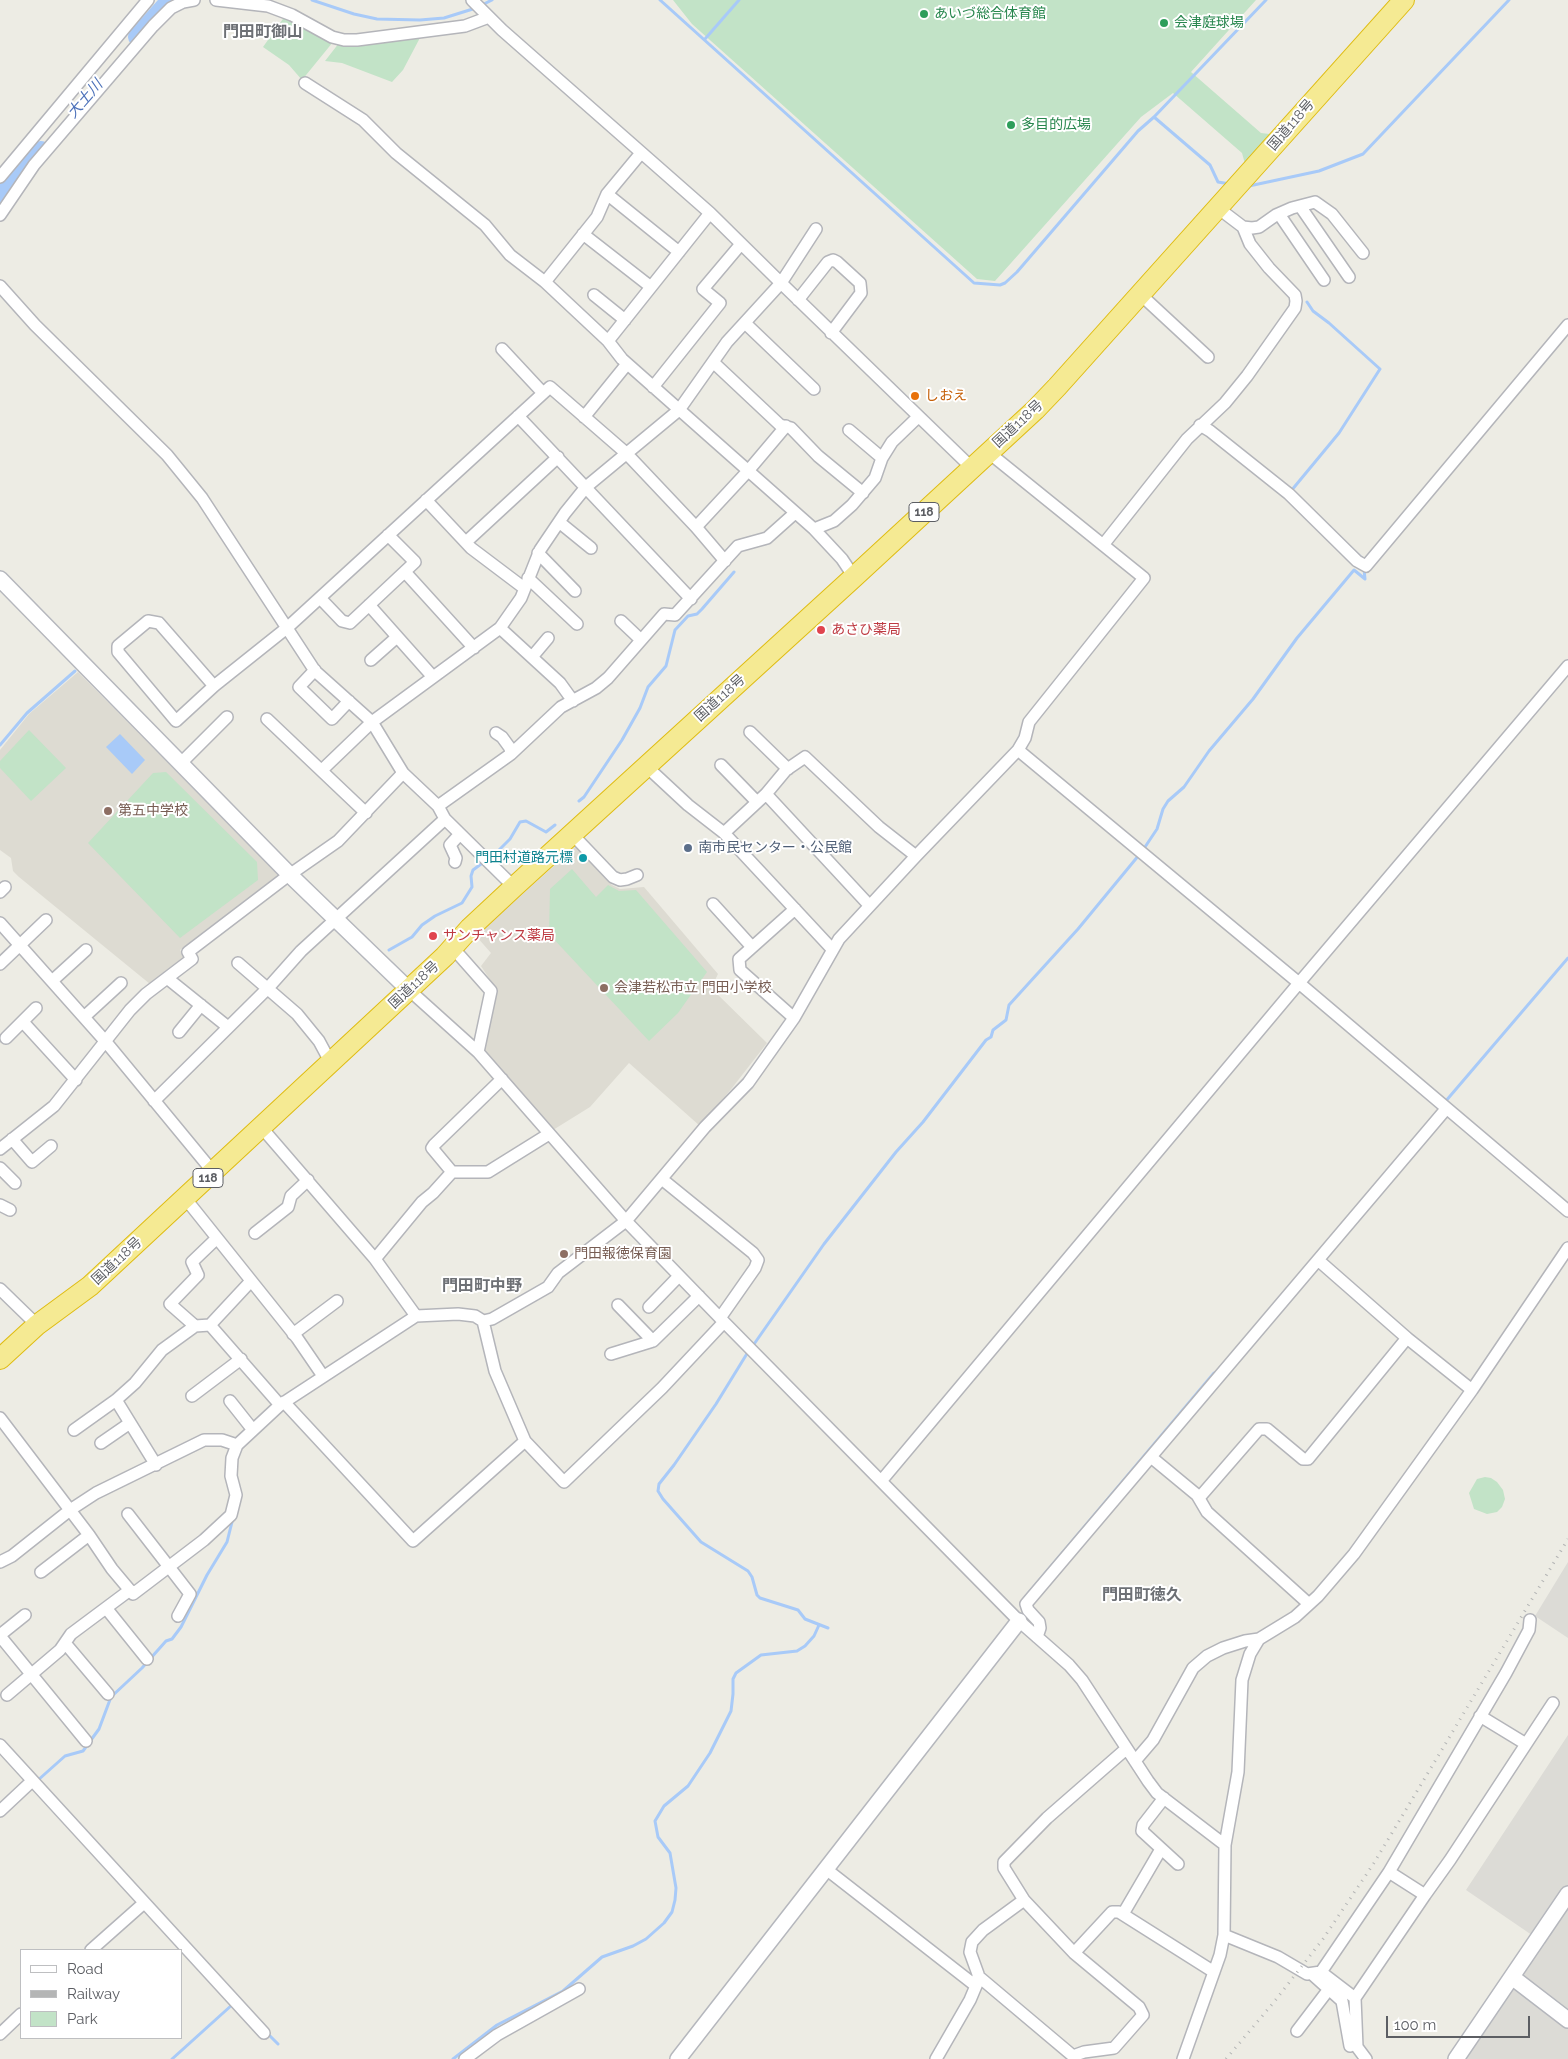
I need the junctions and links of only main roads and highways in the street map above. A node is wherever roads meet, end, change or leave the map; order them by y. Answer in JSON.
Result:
{"nodes":[{"id":1,"x":1404,"y":0,"type":"edge"},
{"id":2,"x":0,"y":1359,"type":"edge"}],
"edges":[{"from":1,"to":2,"type":"highway","name":"国道118号","number":"118"}]}
